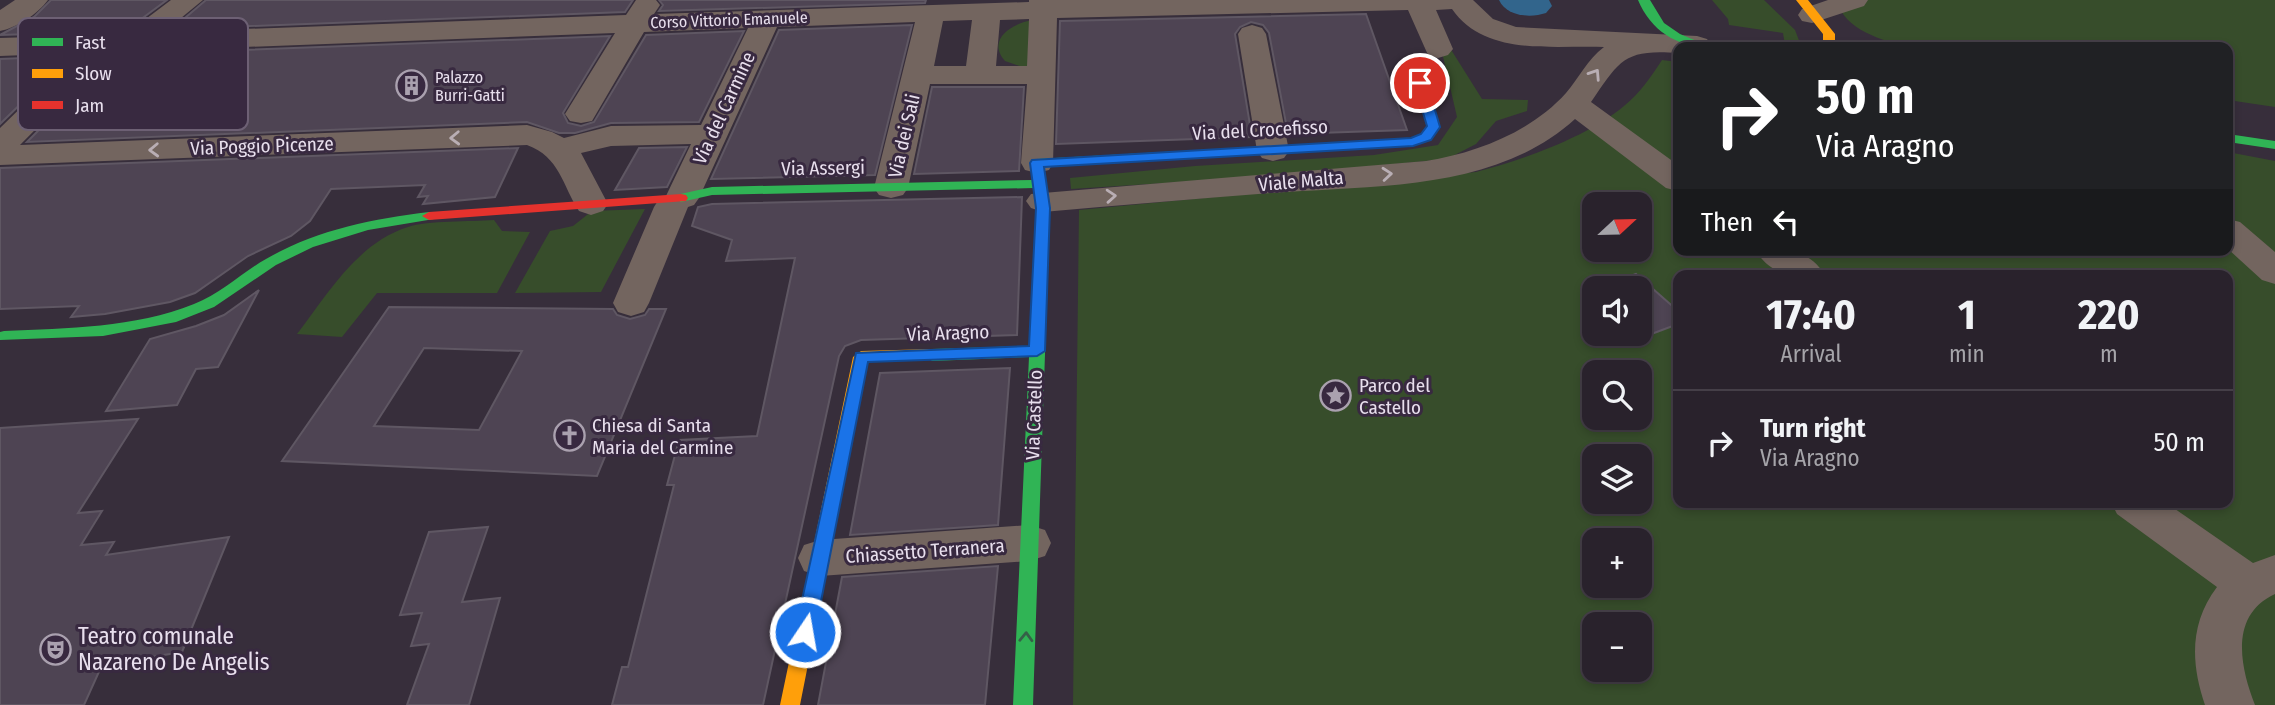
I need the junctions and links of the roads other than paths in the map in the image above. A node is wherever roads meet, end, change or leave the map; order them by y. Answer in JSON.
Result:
{"nodes":[{"id":1,"x":34,"y":0,"type":"edge"},
{"id":2,"x":189,"y":0,"type":"edge"},
{"id":3,"x":537,"y":0,"type":"edge"},
{"id":4,"x":1644,"y":0,"type":"edge"},
{"id":5,"x":1854,"y":0,"type":"edge"},
{"id":6,"x":1418,"y":1,"type":"edge"},
{"id":7,"x":1459,"y":1,"type":"edge"},
{"id":8,"x":1043,"y":6,"type":"edge"},
{"id":9,"x":861,"y":8,"type":"edge"},
{"id":10,"x":642,"y":12,"type":"edge"},
{"id":11,"x":986,"y":12,"type":"junction"},
{"id":12,"x":758,"y":13,"type":"edge"},
{"id":13,"x":931,"y":13,"type":"junction"},
{"id":14,"x":159,"y":18,"type":"edge"},
{"id":15,"x":0,"y":23,"type":"edge"},
{"id":16,"x":1818,"y":24,"type":"edge"},
{"id":17,"x":513,"y":27,"type":"junction"},
{"id":18,"x":1252,"y":34,"type":"dead end"},
{"id":19,"x":248,"y":37,"type":"edge"},
{"id":20,"x":1692,"y":42,"type":"edge"},
{"id":21,"x":1843,"y":42,"type":"edge"},
{"id":22,"x":1651,"y":43,"type":"junction"},
{"id":23,"x":1673,"y":44,"type":"edge"},
{"id":24,"x":18,"y":46,"type":"edge"},
{"id":25,"x":0,"y":47,"type":"edge"},
{"id":26,"x":1438,"y":49,"type":"dead end"},
{"id":27,"x":980,"y":75,"type":"junction"},
{"id":28,"x":917,"y":79,"type":"junction"},
{"id":29,"x":1042,"y":80,"type":"junction"},
{"id":30,"x":1420,"y":83,"type":"dead end"},
{"id":31,"x":1561,"y":113,"type":"junction"},
{"id":32,"x":18,"y":130,"type":"edge"},
{"id":33,"x":571,"y":132,"type":"junction"},
{"id":34,"x":712,"y":134,"type":"junction"},
{"id":35,"x":2233,"y":139,"type":"edge"},
{"id":36,"x":2275,"y":145,"type":"edge"},
{"id":37,"x":0,"y":146,"type":"edge"},
{"id":38,"x":1273,"y":151,"type":"junction"},
{"id":39,"x":0,"y":155,"type":"edge"},
{"id":40,"x":1673,"y":178,"type":"edge"},
{"id":41,"x":1039,"y":183,"type":"junction"},
{"id":42,"x":891,"y":188,"type":"junction"},
{"id":43,"x":677,"y":203,"type":"junction"},
{"id":44,"x":600,"y":204,"type":"junction"},
{"id":45,"x":2233,"y":234,"type":"edge"},
{"id":46,"x":1781,"y":256,"type":"edge"},
{"id":47,"x":1800,"y":270,"type":"edge"},
{"id":48,"x":2275,"y":272,"type":"edge"},
{"id":49,"x":631,"y":303,"type":"dead end"},
{"id":50,"x":4,"y":335,"type":"dead end"},
{"id":51,"x":1037,"y":351,"type":"junction"},
{"id":52,"x":2142,"y":508,"type":"edge"},
{"id":53,"x":1029,"y":543,"type":"junction"},
{"id":54,"x":820,"y":558,"type":"junction"},
{"id":55,"x":2262,"y":580,"type":"edge"},
{"id":56,"x":790,"y":705,"type":"edge"},
{"id":57,"x":1023,"y":705,"type":"edge"},
{"id":58,"x":2230,"y":705,"type":"edge"}],
"edges":[{"from":1,"to":15,"type":"street"},
{"from":2,"to":14,"type":"street"},
{"from":3,"to":17,"type":"street"},
{"from":4,"to":20,"type":"street"},
{"from":5,"to":16,"type":"street"},
{"from":6,"to":7,"type":"street","name":"Corso Vittorio Emanuele"},
{"from":6,"to":8,"type":"street","name":"Corso Vittorio Emanuele"},
{"from":6,"to":26,"type":"street"},
{"from":7,"to":22,"type":"street"},
{"from":8,"to":11,"type":"street","name":"Corso Vittorio Emanuele"},
{"from":8,"to":29,"type":"street","name":"Via Castello"},
{"from":9,"to":12,"type":"street","name":"Corso Vittorio Emanuele"},
{"from":9,"to":13,"type":"street","name":"Corso Vittorio Emanuele"},
{"from":10,"to":12,"type":"street","name":"Corso Vittorio Emanuele"},
{"from":10,"to":17,"type":"street","name":"Corso Vittorio Emanuele"},
{"from":10,"to":33,"type":"street"},
{"from":11,"to":13,"type":"street","name":"Corso Vittorio Emanuele"},
{"from":11,"to":27,"type":"street"},
{"from":12,"to":34,"type":"street","name":"Via del Carmine"},
{"from":13,"to":28,"type":"street","name":"Via dei Sali"},
{"from":16,"to":21,"type":"street"},
{"from":17,"to":19,"type":"street","name":"Corso Vittorio Emanuele"},
{"from":18,"to":38,"type":"street"},
{"from":22,"to":23,"type":"street"},
{"from":31,"to":22,"type":"street","one_way":true},
{"from":24,"to":25,"type":"street","name":"Corso Vittorio Emanuele"},
{"from":27,"to":28,"type":"street"},
{"from":27,"to":29,"type":"street"},
{"from":28,"to":42,"type":"street","name":"Via dei Sali"},
{"from":29,"to":41,"type":"street","name":"Via Castello"},
{"from":30,"to":38,"type":"street","name":"Via del Crocefisso"},
{"from":31,"to":40,"type":"street"},
{"from":41,"to":31,"type":"street","name":"Viale Malta","one_way":true},
{"from":32,"to":37,"type":"street"},
{"from":33,"to":34,"type":"street"},
{"from":33,"to":39,"type":"street","name":"Via Poggio Picenze","one_way":true},
{"from":33,"to":44,"type":"street"},
{"from":34,"to":43,"type":"street","name":"Via del Carmine"},
{"from":35,"to":36,"type":"street"},
{"from":38,"to":41,"type":"street","name":"Via del Crocefisso"},
{"from":41,"to":42,"type":"street","name":"Via Assergi"},
{"from":41,"to":51,"type":"street","name":"Via Castello"},
{"from":42,"to":43,"type":"street","name":"Via Assergi"},
{"from":43,"to":44,"type":"street","name":"Via Assergi"},
{"from":43,"to":49,"type":"street","name":"Via del Carmine"},
{"from":44,"to":50,"type":"street","name":"Via Assergi"},
{"from":45,"to":48,"type":"street"},
{"from":46,"to":47,"type":"street"},
{"from":51,"to":53,"type":"street","name":"Via Castello"},
{"from":51,"to":54,"type":"street","name":"Via Aragno"},
{"from":52,"to":55,"type":"street"},
{"from":53,"to":54,"type":"street","name":"Chiassetto Terranera"},
{"from":57,"to":53,"type":"street","name":"Via Castello","one_way":true},
{"from":54,"to":56,"type":"street"},
{"from":55,"to":58,"type":"street"}]}
